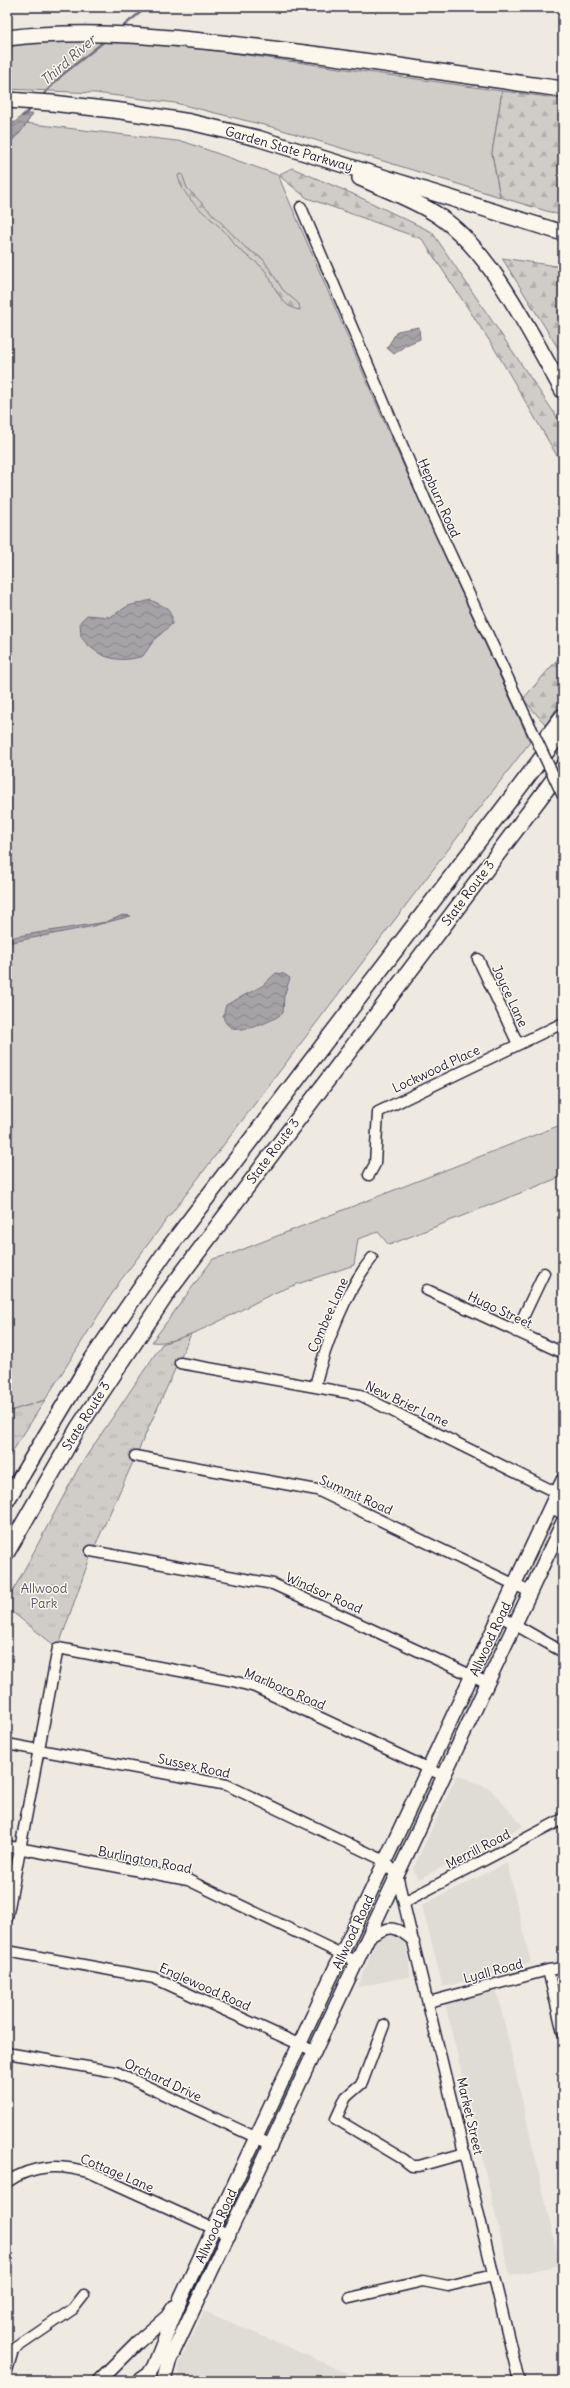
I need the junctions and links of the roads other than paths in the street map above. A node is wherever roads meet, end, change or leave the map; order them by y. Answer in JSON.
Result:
{"nodes":[{"id":1,"x":7,"y":38,"type":"edge"},
{"id":2,"x":563,"y":88,"type":"edge"},
{"id":3,"x":8,"y":100,"type":"edge"},
{"id":4,"x":328,"y":159,"type":"junction"},
{"id":5,"x":301,"y":207,"type":"dead end"},
{"id":6,"x":563,"y":233,"type":"edge"},
{"id":7,"x":563,"y":391,"type":"edge"},
{"id":8,"x":563,"y":716,"type":"edge"},
{"id":9,"x":563,"y":730,"type":"edge"},
{"id":10,"x":563,"y":767,"type":"edge"},
{"id":11,"x":563,"y":796,"type":"edge"},
{"id":12,"x":478,"y":959,"type":"dead end"},
{"id":13,"x":563,"y":1022,"type":"edge"},
{"id":14,"x":332,"y":1034,"type":"junction"},
{"id":15,"x":518,"y":1044,"type":"junction"},
{"id":16,"x":369,"y":1175,"type":"dead end"},
{"id":17,"x":372,"y":1258,"type":"dead end"},
{"id":18,"x":544,"y":1273,"type":"dead end"},
{"id":19,"x":427,"y":1290,"type":"dead end"},
{"id":20,"x":516,"y":1332,"type":"junction"},
{"id":21,"x":563,"y":1353,"type":"edge"},
{"id":22,"x":180,"y":1364,"type":"dead end"},
{"id":23,"x":315,"y":1386,"type":"junction"},
{"id":24,"x":135,"y":1456,"type":"dead end"},
{"id":25,"x":563,"y":1480,"type":"edge"},
{"id":26,"x":560,"y":1494,"type":"edge"},
{"id":27,"x":7,"y":1500,"type":"edge"},
{"id":28,"x":550,"y":1507,"type":"junction"},
{"id":29,"x":563,"y":1514,"type":"edge"},
{"id":30,"x":563,"y":1522,"type":"edge"},
{"id":31,"x":90,"y":1551,"type":"dead end"},
{"id":32,"x":7,"y":1552,"type":"edge"},
{"id":33,"x":515,"y":1585,"type":"junction"},
{"id":34,"x":530,"y":1592,"type":"junction"},
{"id":35,"x":500,"y":1616,"type":"junction"},
{"id":36,"x":515,"y":1625,"type":"junction"},
{"id":37,"x":563,"y":1652,"type":"edge"},
{"id":38,"x":472,"y":1676,"type":"junction"},
{"id":39,"x":488,"y":1683,"type":"junction"},
{"id":40,"x":7,"y":1744,"type":"edge"},
{"id":41,"x":39,"y":1750,"type":"junction"},
{"id":42,"x":429,"y":1768,"type":"junction"},
{"id":43,"x":444,"y":1776,"type":"junction"},
{"id":44,"x":563,"y":1819,"type":"edge"},
{"id":45,"x":7,"y":1846,"type":"edge"},
{"id":46,"x":20,"y":1849,"type":"junction"},
{"id":47,"x":385,"y":1861,"type":"junction"},
{"id":48,"x":398,"y":1875,"type":"junction"},
{"id":49,"x":404,"y":1902,"type":"junction"},
{"id":50,"x":7,"y":1918,"type":"edge"},
{"id":51,"x":370,"y":1937,"type":"junction"},
{"id":52,"x":414,"y":1942,"type":"junction"},
{"id":53,"x":7,"y":1951,"type":"edge"},
{"id":54,"x":342,"y":1954,"type":"junction"},
{"id":55,"x":358,"y":1962,"type":"junction"},
{"id":56,"x":563,"y":1968,"type":"edge"},
{"id":57,"x":548,"y":1970,"type":"junction"},
{"id":58,"x":429,"y":2002,"type":"junction"},
{"id":59,"x":384,"y":2025,"type":"dead end"},
{"id":60,"x":563,"y":2033,"type":"edge"},
{"id":61,"x":301,"y":2044,"type":"junction"},
{"id":62,"x":316,"y":2052,"type":"junction"},
{"id":63,"x":7,"y":2053,"type":"edge"},
{"id":64,"x":257,"y":2138,"type":"junction"},
{"id":65,"x":272,"y":2145,"type":"junction"},
{"id":66,"x":465,"y":2153,"type":"junction"},
{"id":67,"x":7,"y":2182,"type":"edge"},
{"id":68,"x":215,"y":2229,"type":"junction"},
{"id":69,"x":230,"y":2236,"type":"junction"},
{"id":70,"x":493,"y":2275,"type":"junction"},
{"id":71,"x":84,"y":2295,"type":"dead end"},
{"id":72,"x":181,"y":2298,"type":"junction"},
{"id":73,"x":350,"y":2298,"type":"dead end"},
{"id":74,"x":10,"y":2348,"type":"edge"},
{"id":75,"x":7,"y":2371,"type":"edge"},
{"id":76,"x":99,"y":2381,"type":"edge"},
{"id":77,"x":139,"y":2381,"type":"edge"},
{"id":78,"x":164,"y":2381,"type":"edge"},
{"id":79,"x":520,"y":2381,"type":"edge"}],
"edges":[{"from":1,"to":2,"type":"highway"},
{"from":3,"to":4,"type":"highway","name":"Garden State Parkway"},
{"from":4,"to":6,"type":"highway","name":"Garden State Parkway"},
{"from":4,"to":7,"type":"highway"},
{"from":5,"to":11,"type":"street","name":"Hepburn Road","bridge":true},
{"from":8,"to":14,"type":"highway"},
{"from":9,"to":14,"type":"highway","name":"State Route 3"},
{"from":10,"to":32,"type":"highway","name":"State Route 3"},
{"from":12,"to":15,"type":"street","name":"Joyce Lane"},
{"from":13,"to":15,"type":"street","name":"Lockwood Place"},
{"from":14,"to":27,"type":"highway","name":"State Route 3"},
{"from":15,"to":16,"type":"street","name":"Lockwood Place"},
{"from":17,"to":23,"type":"street","name":"Combee Lane"},
{"from":18,"to":20,"type":"street"},
{"from":19,"to":20,"type":"street","name":"Hugo Street"},
{"from":20,"to":21,"type":"street","name":"Hugo Street"},
{"from":22,"to":23,"type":"street","name":"New Brier Lane"},
{"from":23,"to":26,"type":"street","name":"New Brier Lane"},
{"from":24,"to":33,"type":"street","name":"Summit Road"},
{"from":25,"to":26,"type":"main road","name":"Allwood Road"},
{"from":26,"to":28,"type":"main road","name":"Allwood Road"},
{"from":28,"to":29,"type":"street"},
{"from":28,"to":33,"type":"main road","name":"Allwood Road"},
{"from":30,"to":34,"type":"main road","name":"Allwood Road"},
{"from":31,"to":38,"type":"street","name":"Windsor Road"},
{"from":33,"to":34,"type":"street","name":"Summit Road"},
{"from":33,"to":35,"type":"main road","name":"Allwood Road"},
{"from":34,"to":36,"type":"main road","name":"Allwood Road"},
{"from":35,"to":36,"type":"street"},
{"from":35,"to":38,"type":"main road","name":"Allwood Road"},
{"from":36,"to":37,"type":"street"},
{"from":36,"to":39,"type":"main road","name":"Allwood Road"},
{"from":38,"to":39,"type":"street","name":"Windsor Road"},
{"from":38,"to":42,"type":"main road","name":"Allwood Road"},
{"from":39,"to":43,"type":"main road","name":"Allwood Road"},
{"from":40,"to":41,"type":"street","name":"Sussex Road"},
{"from":41,"to":42,"type":"street","name":"Marlboro Road"},
{"from":41,"to":46,"type":"street"},
{"from":41,"to":47,"type":"street","name":"Sussex Road"},
{"from":42,"to":43,"type":"street","name":"Marlboro Road"},
{"from":42,"to":47,"type":"main road","name":"Allwood Road"},
{"from":43,"to":48,"type":"main road","name":"Allwood Road"},
{"from":44,"to":49,"type":"street","name":"Merrill Road"},
{"from":45,"to":46,"type":"street","name":"Burlington Road"},
{"from":46,"to":50,"type":"street"},
{"from":46,"to":54,"type":"street","name":"Burlington Road"},
{"from":47,"to":48,"type":"street"},
{"from":47,"to":54,"type":"main road","name":"Allwood Road"},
{"from":48,"to":49,"type":"street","name":"Market Street"},
{"from":48,"to":51,"type":"main road","name":"Allwood Road"},
{"from":49,"to":52,"type":"street","name":"Market Street"},
{"from":51,"to":52,"type":"street"},
{"from":51,"to":55,"type":"main road","name":"Allwood Road"},
{"from":52,"to":58,"type":"street","name":"Market Street"},
{"from":53,"to":61,"type":"street","name":"Englewood Road"},
{"from":54,"to":55,"type":"street","name":"Burlington Road"},
{"from":54,"to":61,"type":"main road","name":"Allwood Road"},
{"from":55,"to":62,"type":"main road","name":"Allwood Road"},
{"from":56,"to":57,"type":"street","name":"Lyall Road"},
{"from":57,"to":58,"type":"street","name":"Lyall Road"},
{"from":57,"to":60,"type":"street"},
{"from":58,"to":66,"type":"street","name":"Market Street"},
{"from":59,"to":66,"type":"street"},
{"from":61,"to":62,"type":"street","name":"Englewood Road"},
{"from":61,"to":64,"type":"main road","name":"Allwood Road"},
{"from":62,"to":65,"type":"main road","name":"Allwood Road"},
{"from":63,"to":64,"type":"street","name":"Orchard Drive"},
{"from":64,"to":65,"type":"street","name":"Orchard Drive"},
{"from":64,"to":68,"type":"main road","name":"Allwood Road"},
{"from":65,"to":69,"type":"main road","name":"Allwood Road"},
{"from":66,"to":70,"type":"street","name":"Market Street"},
{"from":67,"to":68,"type":"street","name":"Cottage Lane"},
{"from":68,"to":69,"type":"street","name":"Cottage Lane"},
{"from":68,"to":72,"type":"main road","name":"Allwood Road"},
{"from":69,"to":78,"type":"main road","name":"Allwood Road"},
{"from":70,"to":73,"type":"street"},
{"from":70,"to":79,"type":"street","name":"Market Street"},
{"from":71,"to":74,"type":"street"},
{"from":72,"to":76,"type":"main road"},
{"from":72,"to":77,"type":"main road","name":"Allwood Road"},
{"from":74,"to":75,"type":"street"}]}
